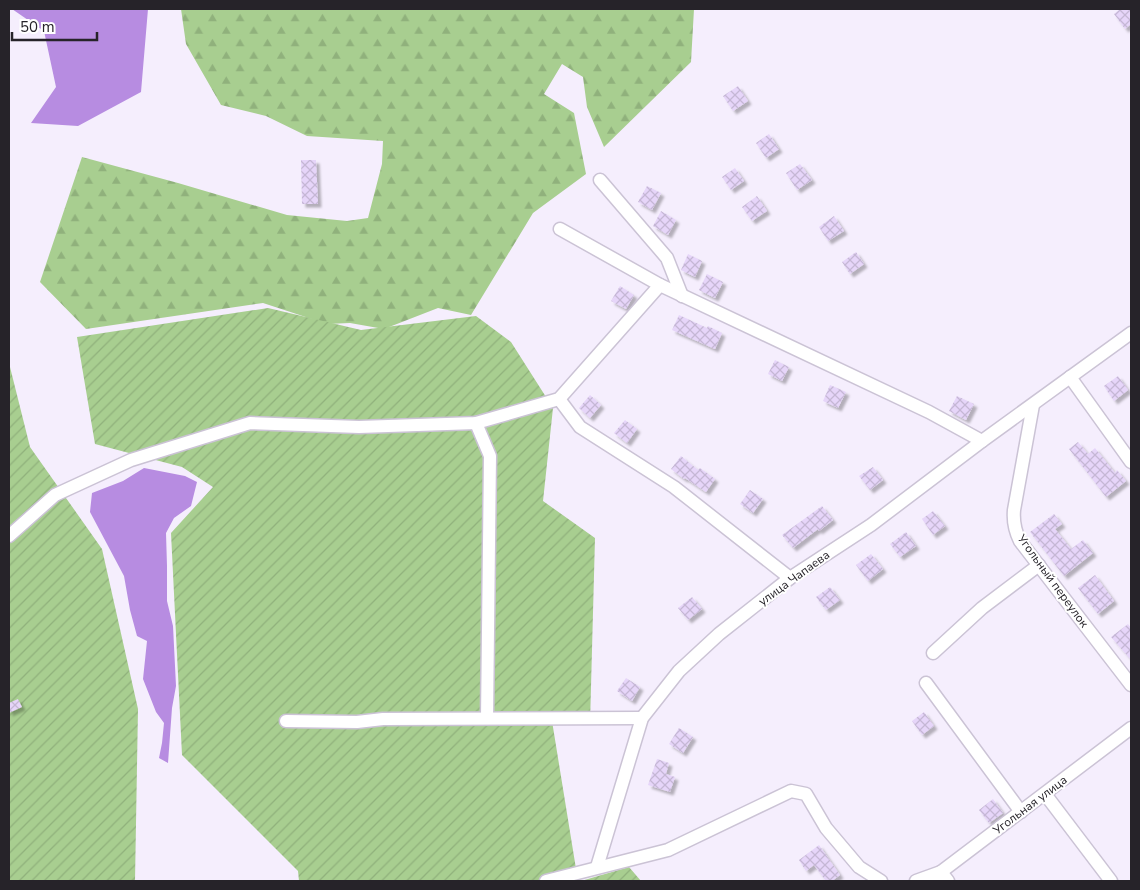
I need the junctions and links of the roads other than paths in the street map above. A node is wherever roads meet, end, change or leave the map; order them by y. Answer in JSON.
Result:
{"nodes":[{"id":1,"x":600,"y":180,"type":"dead end"},
{"id":2,"x":560,"y":229,"type":"dead end"},
{"id":3,"x":660,"y":285,"type":"junction"},
{"id":4,"x":682,"y":296,"type":"junction"},
{"id":5,"x":1131,"y":333,"type":"edge"},
{"id":6,"x":1070,"y":378,"type":"junction"},
{"id":7,"x":559,"y":400,"type":"junction"},
{"id":8,"x":1032,"y":405,"type":"junction"},
{"id":9,"x":476,"y":423,"type":"junction"},
{"id":10,"x":982,"y":441,"type":"junction"},
{"id":11,"x":1131,"y":462,"type":"edge"},
{"id":12,"x":9,"y":536,"type":"edge"},
{"id":13,"x":1039,"y":566,"type":"junction"},
{"id":14,"x":790,"y":578,"type":"junction"},
{"id":15,"x":933,"y":653,"type":"dead end"},
{"id":16,"x":926,"y":683,"type":"dead end"},
{"id":17,"x":1131,"y":685,"type":"edge"},
{"id":18,"x":487,"y":718,"type":"junction"},
{"id":19,"x":642,"y":718,"type":"junction"},
{"id":20,"x":286,"y":720,"type":"dead end"},
{"id":21,"x":1131,"y":728,"type":"edge"},
{"id":22,"x":1046,"y":794,"type":"junction"},
{"id":23,"x":1021,"y":812,"type":"junction"},
{"id":24,"x":598,"y":867,"type":"junction"},
{"id":25,"x":945,"y":876,"type":"edge"},
{"id":26,"x":546,"y":881,"type":"edge"},
{"id":27,"x":881,"y":881,"type":"edge"},
{"id":28,"x":916,"y":881,"type":"edge"},
{"id":29,"x":929,"y":881,"type":"edge"},
{"id":30,"x":1111,"y":881,"type":"edge"}],
"edges":[{"from":1,"to":4,"type":"street"},
{"from":2,"to":3,"type":"street"},
{"from":3,"to":4,"type":"street"},
{"from":3,"to":7,"type":"street"},
{"from":4,"to":10,"type":"street"},
{"from":5,"to":6,"type":"street","name":"улица Чапаева"},
{"from":6,"to":8,"type":"street","name":"улица Чапаева"},
{"from":6,"to":11,"type":"street"},
{"from":7,"to":9,"type":"street"},
{"from":7,"to":14,"type":"street"},
{"from":8,"to":10,"type":"street","name":"улица Чапаева"},
{"from":8,"to":13,"type":"street","name":"Угольный переулок"},
{"from":9,"to":12,"type":"street"},
{"from":9,"to":18,"type":"street"},
{"from":10,"to":14,"type":"street","name":"улица Чапаева"},
{"from":13,"to":15,"type":"street"},
{"from":13,"to":17,"type":"street","name":"Угольный переулок"},
{"from":14,"to":19,"type":"street","name":"улица Чапаева"},
{"from":16,"to":23,"type":"street"},
{"from":18,"to":19,"type":"street"},
{"from":18,"to":20,"type":"street"},
{"from":19,"to":24,"type":"street","name":"улица Чапаева"},
{"from":21,"to":22,"type":"street","name":"Угольная улица"},
{"from":22,"to":23,"type":"street","name":"Угольная улица"},
{"from":22,"to":30,"type":"street"},
{"from":23,"to":25,"type":"street","name":"Угольная улица"},
{"from":24,"to":26,"type":"street"},
{"from":24,"to":27,"type":"street"},
{"from":25,"to":28,"type":"street"},
{"from":25,"to":29,"type":"street","name":"Угольная улица"}]}
